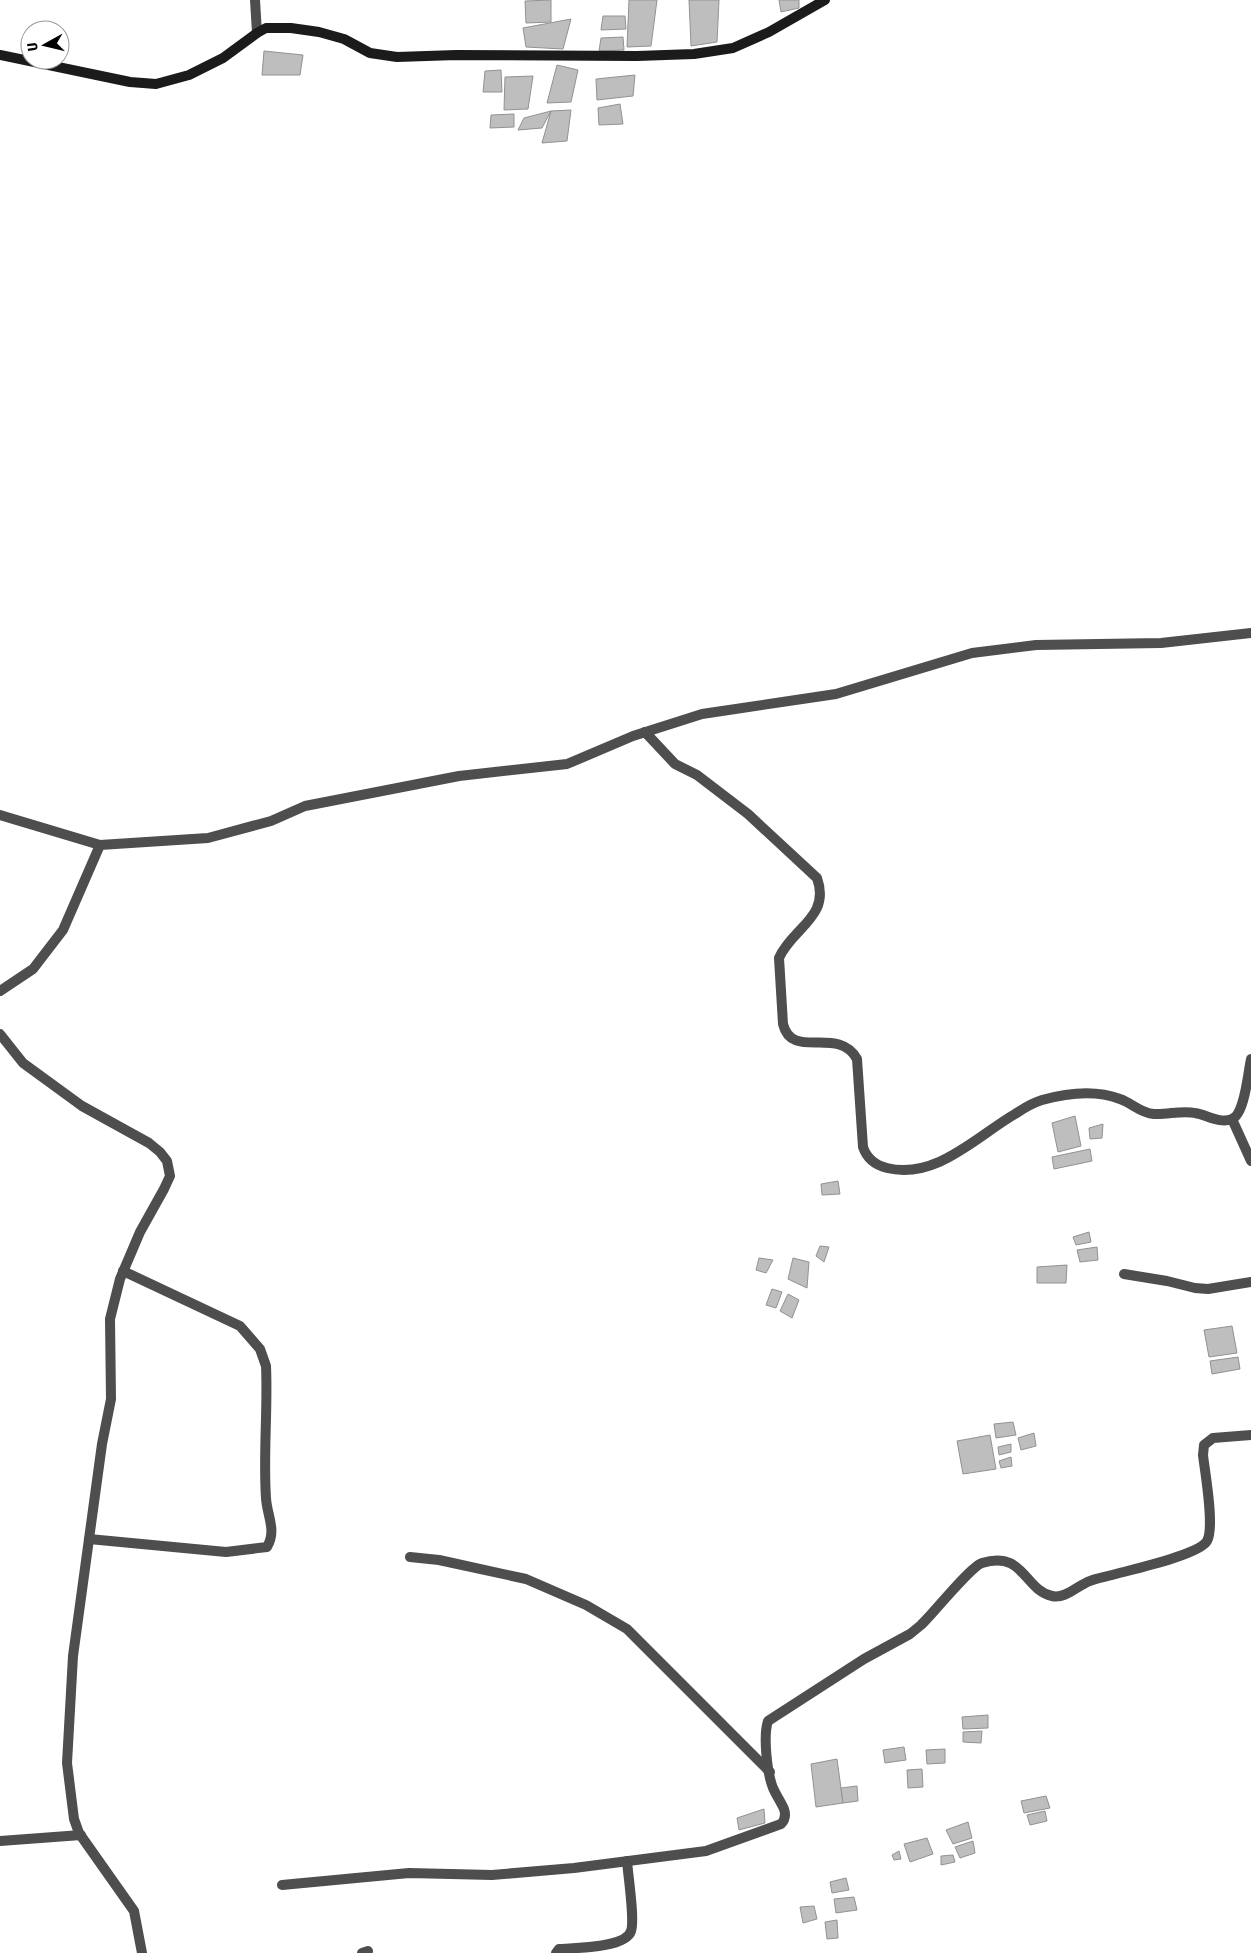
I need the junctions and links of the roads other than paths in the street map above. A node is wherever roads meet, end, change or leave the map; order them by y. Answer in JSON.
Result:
{"nodes":[{"id":1,"x":256,"y":0,"type":"edge"},
{"id":2,"x":825,"y":0,"type":"edge"},
{"id":3,"x":257,"y":33,"type":"junction"},
{"id":4,"x":0,"y":55,"type":"edge"},
{"id":5,"x":1251,"y":633,"type":"edge"},
{"id":6,"x":645,"y":732,"type":"junction"},
{"id":7,"x":0,"y":815,"type":"edge"},
{"id":8,"x":100,"y":846,"type":"junction"},
{"id":9,"x":0,"y":991,"type":"edge"},
{"id":10,"x":0,"y":1034,"type":"edge"},
{"id":11,"x":1251,"y":1059,"type":"edge"},
{"id":12,"x":1232,"y":1119,"type":"junction"},
{"id":13,"x":1251,"y":1160,"type":"edge"},
{"id":14,"x":123,"y":1271,"type":"junction"},
{"id":15,"x":1124,"y":1274,"type":"dead end"},
{"id":16,"x":1251,"y":1282,"type":"edge"},
{"id":17,"x":1251,"y":1435,"type":"edge"},
{"id":18,"x":89,"y":1539,"type":"junction"},
{"id":19,"x":410,"y":1557,"type":"dead end"},
{"id":20,"x":770,"y":1772,"type":"junction"},
{"id":21,"x":81,"y":1835,"type":"junction"},
{"id":22,"x":0,"y":1841,"type":"edge"},
{"id":23,"x":627,"y":1861,"type":"junction"},
{"id":24,"x":282,"y":1885,"type":"dead end"},
{"id":25,"x":142,"y":1953,"type":"edge"},
{"id":26,"x":556,"y":1953,"type":"edge"}],
"edges":[{"from":1,"to":3,"type":"street"},
{"from":2,"to":3,"type":"street"},
{"from":3,"to":4,"type":"street"},
{"from":5,"to":6,"type":"street"},
{"from":6,"to":8,"type":"street"},
{"from":6,"to":12,"type":"street"},
{"from":7,"to":8,"type":"street"},
{"from":8,"to":9,"type":"street"},
{"from":10,"to":14,"type":"street"},
{"from":11,"to":12,"type":"street"},
{"from":12,"to":13,"type":"street"},
{"from":14,"to":18,"type":"street"},
{"from":14,"to":18,"type":"street"},
{"from":15,"to":16,"type":"street"},
{"from":17,"to":20,"type":"street"},
{"from":18,"to":21,"type":"street"},
{"from":19,"to":20,"type":"street"},
{"from":20,"to":23,"type":"street"},
{"from":21,"to":22,"type":"street"},
{"from":21,"to":25,"type":"street"},
{"from":23,"to":24,"type":"street"},
{"from":23,"to":26,"type":"street"}]}
